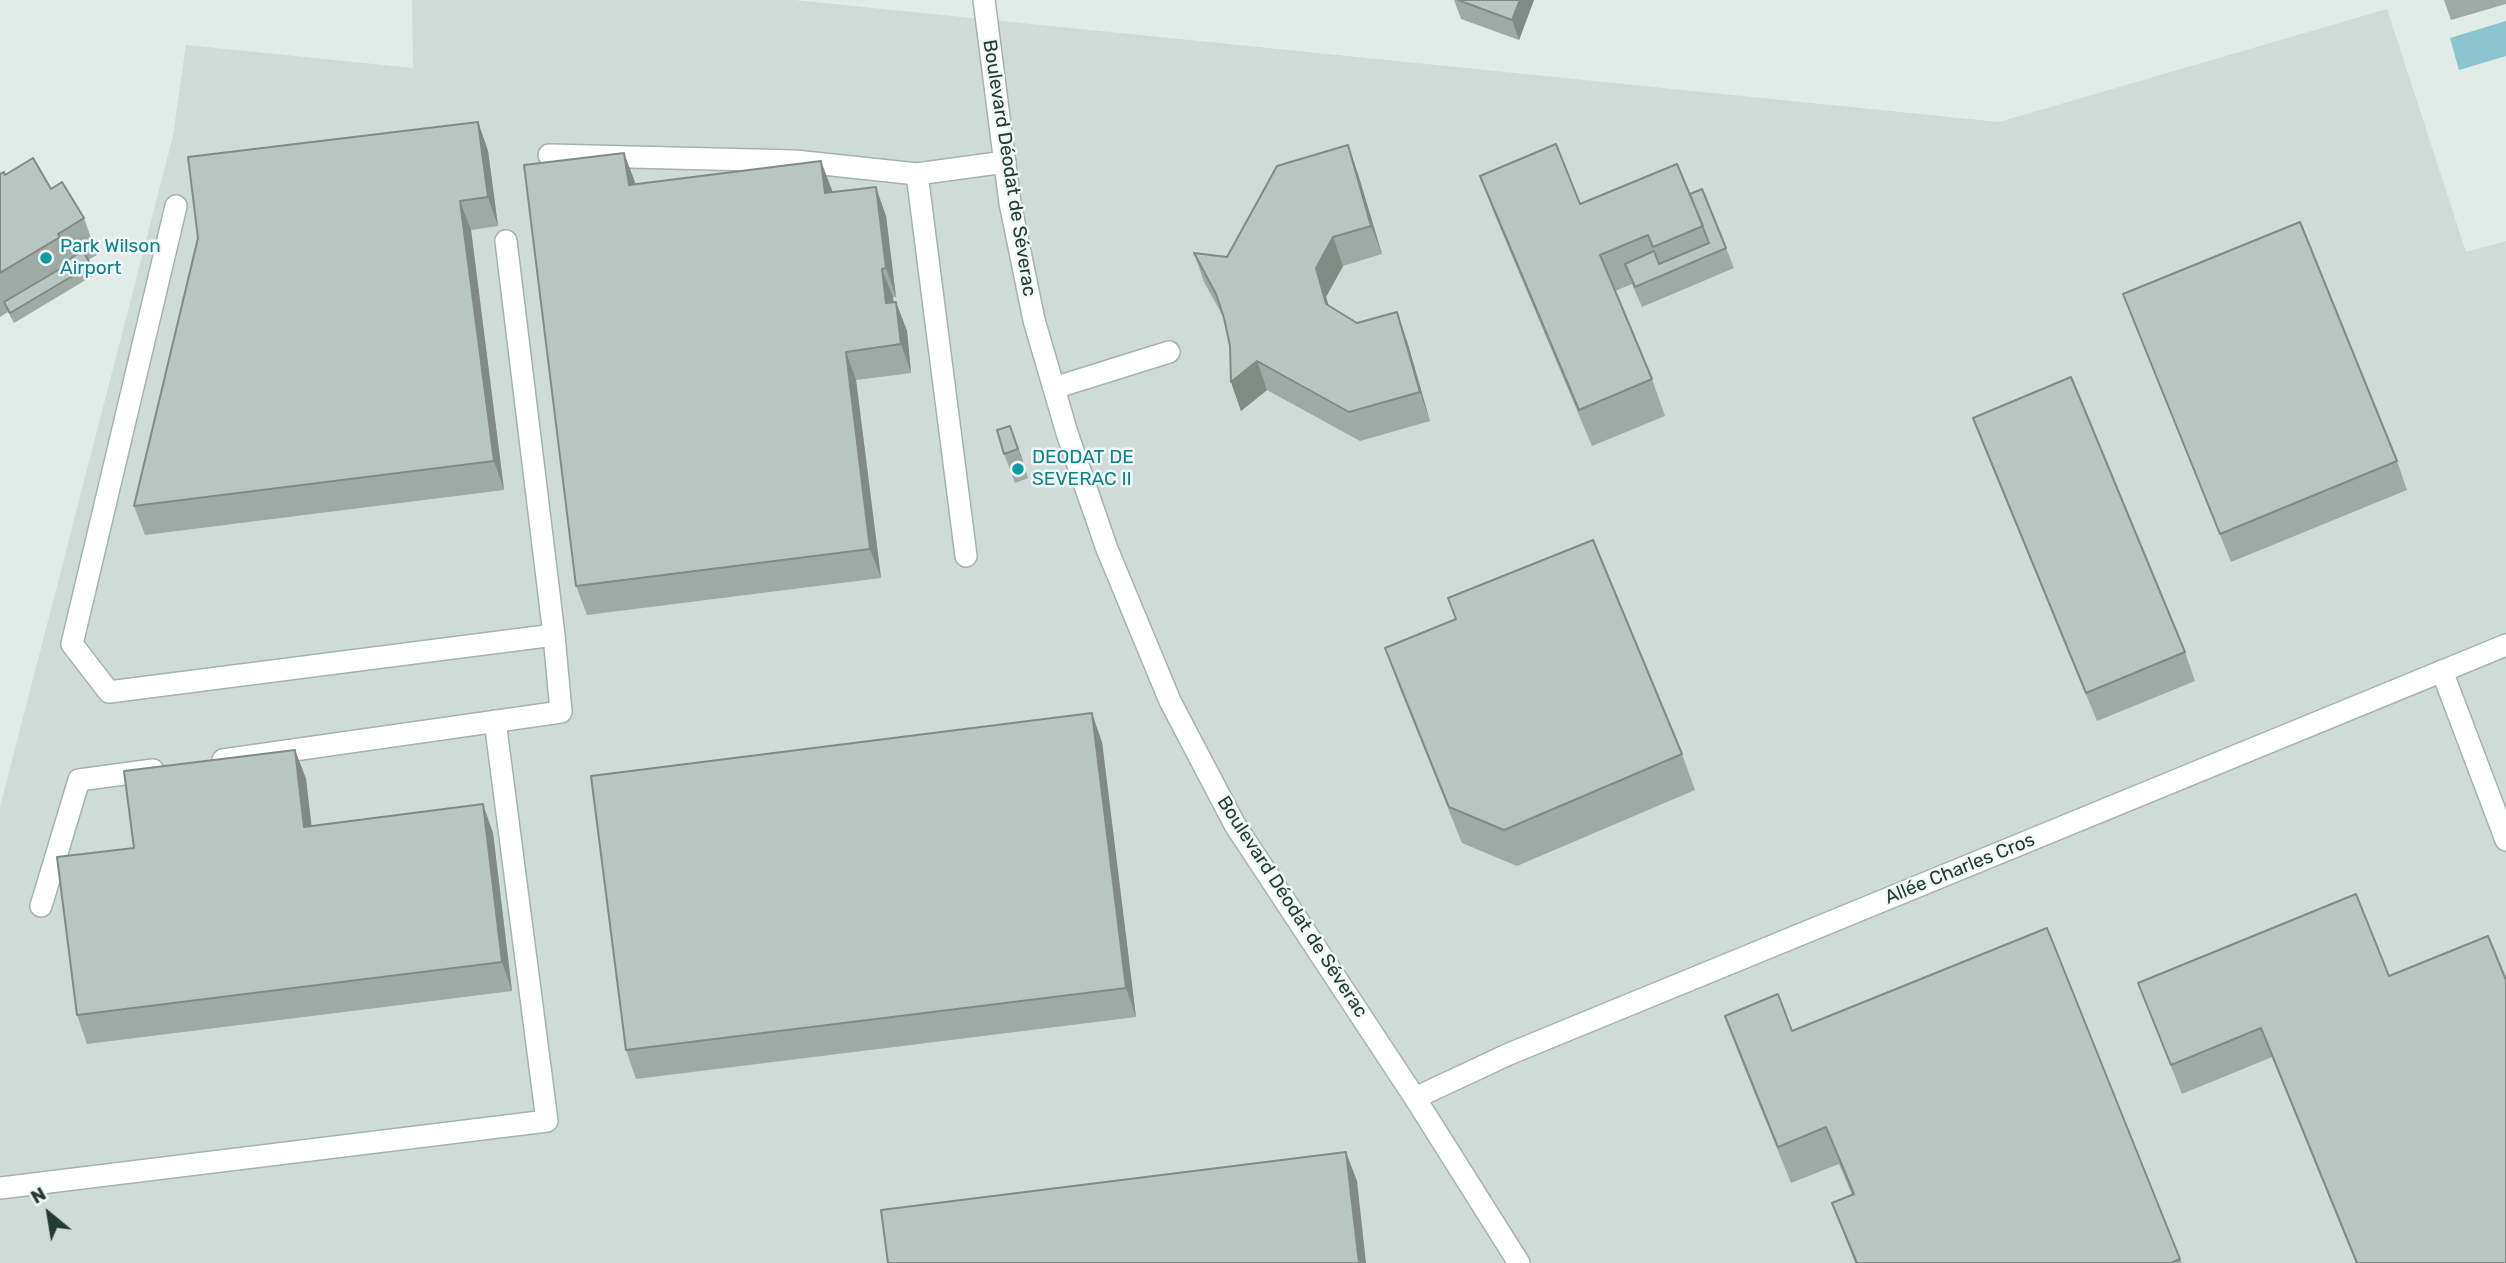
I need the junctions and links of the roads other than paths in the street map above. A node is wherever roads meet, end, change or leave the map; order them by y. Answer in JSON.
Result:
{"nodes":[{"id":1,"x":984,"y":0,"type":"edge"},
{"id":2,"x":549,"y":155,"type":"dead end"},
{"id":3,"x":1005,"y":162,"type":"junction"},
{"id":4,"x":917,"y":174,"type":"junction"},
{"id":5,"x":176,"y":206,"type":"dead end"},
{"id":6,"x":506,"y":241,"type":"dead end"},
{"id":7,"x":1169,"y":352,"type":"dead end"},
{"id":8,"x":1054,"y":388,"type":"junction"},
{"id":9,"x":966,"y":556,"type":"dead end"},
{"id":10,"x":554,"y":635,"type":"junction"},
{"id":11,"x":2506,"y":645,"type":"edge"},
{"id":12,"x":2442,"y":671,"type":"junction"},
{"id":13,"x":495,"y":721,"type":"junction"},
{"id":14,"x":200,"y":763,"type":"edge"},
{"id":15,"x":173,"y":767,"type":"edge"},
{"id":16,"x":2506,"y":840,"type":"edge"},
{"id":17,"x":41,"y":906,"type":"dead end"},
{"id":18,"x":1415,"y":1097,"type":"junction"},
{"id":19,"x":0,"y":1188,"type":"edge"},
{"id":20,"x":1518,"y":1263,"type":"edge"}],
"edges":[{"from":1,"to":3,"type":"street","name":"Boulevard Déodat de Séverac"},
{"from":2,"to":4,"type":"street"},
{"from":3,"to":4,"type":"street"},
{"from":3,"to":8,"type":"street","name":"Boulevard Déodat de Séverac"},
{"from":4,"to":9,"type":"street"},
{"from":5,"to":10,"type":"street"},
{"from":6,"to":10,"type":"street"},
{"from":7,"to":8,"type":"street"},
{"from":8,"to":18,"type":"street","name":"Boulevard Déodat de Séverac"},
{"from":10,"to":13,"type":"street"},
{"from":11,"to":12,"type":"street","name":"Allée Charles Cros"},
{"from":12,"to":16,"type":"street"},
{"from":12,"to":18,"type":"street","name":"Allée Charles Cros"},
{"from":13,"to":14,"type":"street"},
{"from":13,"to":19,"type":"street"},
{"from":15,"to":17,"type":"street"},
{"from":18,"to":20,"type":"street","name":"Boulevard Déodat de Séverac"}]}
